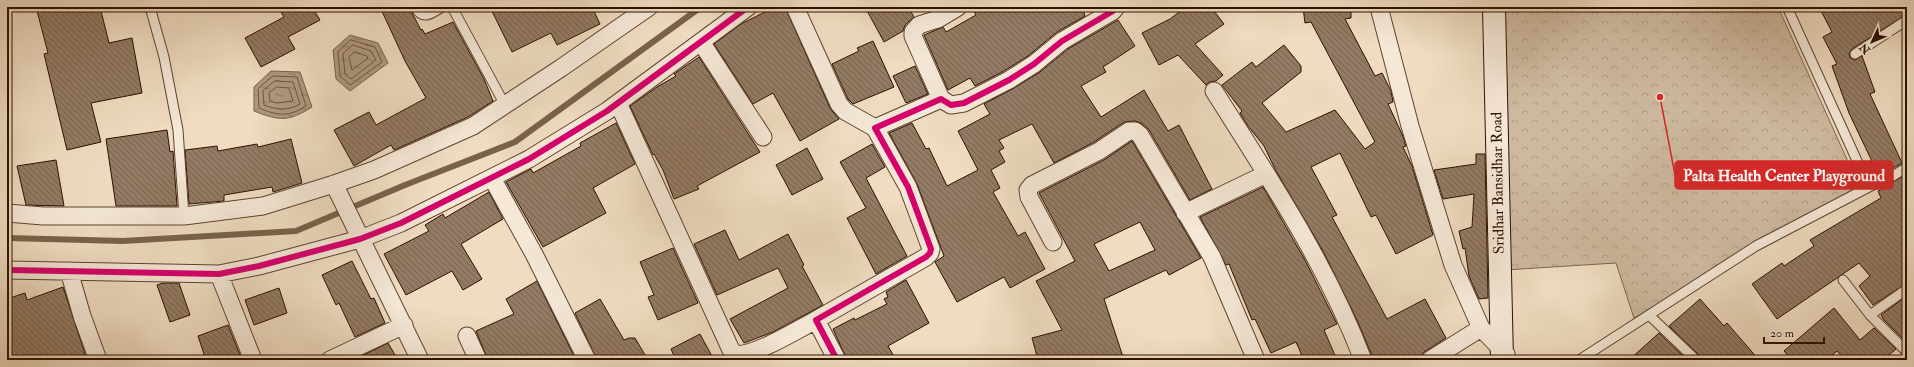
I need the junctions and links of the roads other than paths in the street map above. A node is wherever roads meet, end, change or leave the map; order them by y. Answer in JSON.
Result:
{"nodes":[{"id":1,"x":150,"y":7,"type":"edge"},
{"id":2,"x":415,"y":7,"type":"edge"},
{"id":3,"x":442,"y":7,"type":"edge"},
{"id":4,"x":452,"y":7,"type":"edge"},
{"id":5,"x":649,"y":7,"type":"edge"},
{"id":6,"x":748,"y":7,"type":"edge"},
{"id":7,"x":795,"y":7,"type":"edge"},
{"id":8,"x":958,"y":7,"type":"edge"},
{"id":9,"x":1116,"y":7,"type":"edge"},
{"id":10,"x":1379,"y":7,"type":"edge"},
{"id":11,"x":1494,"y":7,"type":"edge"},
{"id":12,"x":1788,"y":7,"type":"edge"},
{"id":13,"x":1907,"y":20,"type":"edge"},
{"id":14,"x":701,"y":42,"type":"junction"},
{"id":15,"x":1855,"y":54,"type":"dead end"},
{"id":16,"x":1214,"y":91,"type":"dead end"},
{"id":17,"x":941,"y":99,"type":"junction"},
{"id":18,"x":618,"y":103,"type":"junction"},
{"id":19,"x":505,"y":105,"type":"junction"},
{"id":20,"x":875,"y":128,"type":"junction"},
{"id":21,"x":763,"y":137,"type":"dead end"},
{"id":22,"x":1907,"y":168,"type":"edge"},
{"id":23,"x":1266,"y":174,"type":"junction"},
{"id":24,"x":492,"y":178,"type":"junction"},
{"id":25,"x":334,"y":184,"type":"junction"},
{"id":26,"x":1869,"y":187,"type":"junction"},
{"id":27,"x":7,"y":213,"type":"edge"},
{"id":28,"x":1185,"y":213,"type":"junction"},
{"id":29,"x":184,"y":216,"type":"junction"},
{"id":30,"x":357,"y":232,"type":"junction"},
{"id":31,"x":1053,"y":242,"type":"dead end"},
{"id":32,"x":7,"y":270,"type":"edge"},
{"id":33,"x":69,"y":271,"type":"junction"},
{"id":34,"x":219,"y":274,"type":"junction"},
{"id":35,"x":1844,"y":280,"type":"dead end"},
{"id":36,"x":1907,"y":289,"type":"edge"},
{"id":37,"x":1648,"y":315,"type":"junction"},
{"id":38,"x":1870,"y":315,"type":"junction"},
{"id":39,"x":816,"y":320,"type":"junction"},
{"id":40,"x":404,"y":325,"type":"junction"},
{"id":41,"x":1481,"y":328,"type":"junction"},
{"id":42,"x":467,"y":336,"type":"dead end"},
{"id":43,"x":1907,"y":352,"type":"edge"},
{"id":44,"x":1505,"y":356,"type":"edge"},
{"id":45,"x":98,"y":360,"type":"edge"},
{"id":46,"x":253,"y":360,"type":"edge"},
{"id":47,"x":330,"y":360,"type":"edge"},
{"id":48,"x":420,"y":360,"type":"edge"},
{"id":49,"x":478,"y":360,"type":"edge"},
{"id":50,"x":587,"y":360,"type":"edge"},
{"id":51,"x":837,"y":360,"type":"edge"},
{"id":52,"x":1256,"y":360,"type":"edge"},
{"id":53,"x":1363,"y":360,"type":"edge"},
{"id":54,"x":1430,"y":360,"type":"edge"},
{"id":55,"x":1579,"y":360,"type":"edge"},
{"id":56,"x":1696,"y":360,"type":"edge"}],
"edges":[{"from":1,"to":29,"type":"lane"},
{"from":2,"to":3,"type":"lane"},
{"from":4,"to":19,"type":"lane"},
{"from":5,"to":19,"type":"street"},
{"from":6,"to":14,"type":"street"},
{"from":7,"to":20,"type":"street"},
{"from":8,"to":17,"type":"street"},
{"from":9,"to":17,"type":"street"},
{"from":10,"to":41,"type":"street"},
{"from":11,"to":44,"type":"street","name":"Sridhar Bansidhar Road"},
{"from":12,"to":26,"type":"lane"},
{"from":13,"to":15,"type":"lane"},
{"from":14,"to":18,"type":"street"},
{"from":14,"to":21,"type":"street"},
{"from":16,"to":23,"type":"street"},
{"from":17,"to":20,"type":"street"},
{"from":18,"to":24,"type":"street"},
{"from":18,"to":39,"type":"street"},
{"from":19,"to":25,"type":"street"},
{"from":20,"to":39,"type":"street"},
{"from":22,"to":26,"type":"lane"},
{"from":23,"to":28,"type":"street"},
{"from":23,"to":53,"type":"street"},
{"from":24,"to":30,"type":"street"},
{"from":24,"to":50,"type":"street"},
{"from":25,"to":29,"type":"street"},
{"from":25,"to":30,"type":"street"},
{"from":26,"to":37,"type":"lane"},
{"from":27,"to":29,"type":"street"},
{"from":28,"to":31,"type":"street"},
{"from":28,"to":52,"type":"street"},
{"from":30,"to":34,"type":"street"},
{"from":30,"to":40,"type":"street"},
{"from":32,"to":33,"type":"street"},
{"from":33,"to":34,"type":"street"},
{"from":33,"to":45,"type":"street"},
{"from":34,"to":46,"type":"street"},
{"from":35,"to":38,"type":"lane"},
{"from":36,"to":38,"type":"lane"},
{"from":37,"to":55,"type":"lane"},
{"from":37,"to":56,"type":"lane"},
{"from":38,"to":43,"type":"lane"},
{"from":39,"to":51,"type":"street"},
{"from":40,"to":47,"type":"street"},
{"from":40,"to":48,"type":"street"},
{"from":41,"to":44,"type":"street"},
{"from":41,"to":54,"type":"street"},
{"from":42,"to":49,"type":"street"}]}
